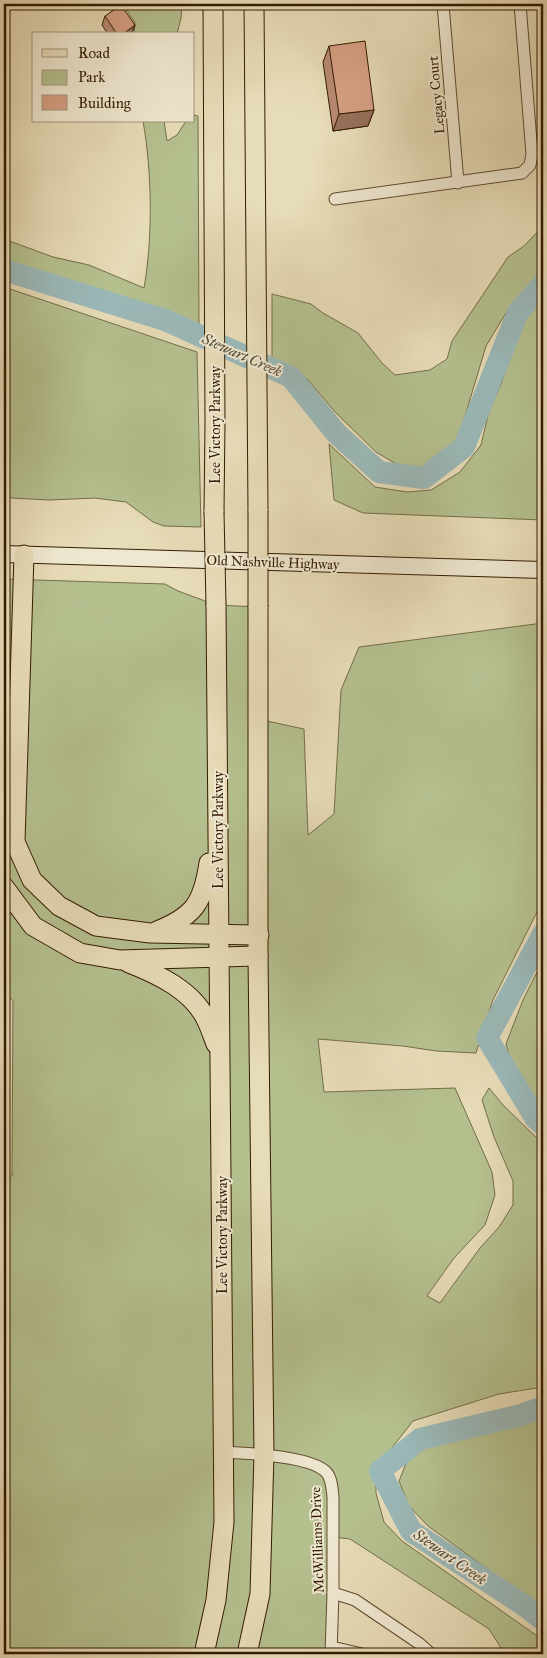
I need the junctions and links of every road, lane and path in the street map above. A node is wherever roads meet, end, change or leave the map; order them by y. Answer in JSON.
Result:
{"nodes":[{"id":1,"x":213,"y":4,"type":"edge"},
{"id":2,"x":254,"y":4,"type":"edge"},
{"id":3,"x":443,"y":4,"type":"edge"},
{"id":4,"x":520,"y":4,"type":"edge"},
{"id":5,"x":458,"y":183,"type":"junction"},
{"id":6,"x":335,"y":200,"type":"dead end"},
{"id":7,"x":4,"y":554,"type":"edge"},
{"id":8,"x":24,"y":555,"type":"junction"},
{"id":9,"x":543,"y":570,"type":"edge"},
{"id":10,"x":217,"y":717,"type":"junction"},
{"id":11,"x":4,"y":887,"type":"edge"},
{"id":12,"x":150,"y":933,"type":"junction"},
{"id":13,"x":218,"y":934,"type":"junction"},
{"id":14,"x":259,"y":935,"type":"junction"},
{"id":15,"x":258,"y":956,"type":"junction"},
{"id":16,"x":220,"y":957,"type":"junction"},
{"id":17,"x":120,"y":960,"type":"junction"},
{"id":18,"x":220,"y":1055,"type":"junction"},
{"id":19,"x":223,"y":1452,"type":"junction"},
{"id":20,"x":264,"y":1454,"type":"junction"},
{"id":21,"x":334,"y":1593,"type":"junction"},
{"id":22,"x":332,"y":1651,"type":"edge"},
{"id":23,"x":204,"y":1654,"type":"edge"},
{"id":24,"x":247,"y":1654,"type":"edge"},
{"id":25,"x":362,"y":1654,"type":"edge"},
{"id":26,"x":431,"y":1654,"type":"edge"}],
"edges":[{"from":1,"to":10,"type":"main road","name":"Lee Victory Parkway","bridge":true},
{"from":2,"to":14,"type":"main road","bridge":true},
{"from":3,"to":5,"type":"street","name":"Legacy Court"},
{"from":4,"to":5,"type":"street"},
{"from":5,"to":6,"type":"street"},
{"from":7,"to":8,"type":"main road","name":"Old Nashville Highway"},
{"from":8,"to":9,"type":"main road","name":"Old Nashville Highway"},
{"from":8,"to":12,"type":"main road"},
{"from":10,"to":12,"type":"main road"},
{"from":10,"to":13,"type":"main road","name":"Lee Victory Parkway"},
{"from":11,"to":17,"type":"main road"},
{"from":12,"to":13,"type":"main road"},
{"from":13,"to":14,"type":"main road"},
{"from":13,"to":16,"type":"main road","name":"Lee Victory Parkway"},
{"from":14,"to":15,"type":"main road"},
{"from":15,"to":16,"type":"main road"},
{"from":15,"to":20,"type":"main road"},
{"from":16,"to":17,"type":"main road"},
{"from":16,"to":18,"type":"main road","name":"Lee Victory Parkway"},
{"from":17,"to":18,"type":"main road"},
{"from":18,"to":19,"type":"main road","name":"Lee Victory Parkway"},
{"from":19,"to":20,"type":"street","name":"McWilliams Drive"},
{"from":19,"to":23,"type":"main road","name":"Lee Victory Parkway"},
{"from":20,"to":21,"type":"street","name":"McWilliams Drive"},
{"from":20,"to":24,"type":"main road"},
{"from":21,"to":22,"type":"street","name":"McWilliams Drive"},
{"from":21,"to":26,"type":"street"},
{"from":22,"to":25,"type":"street"}]}
